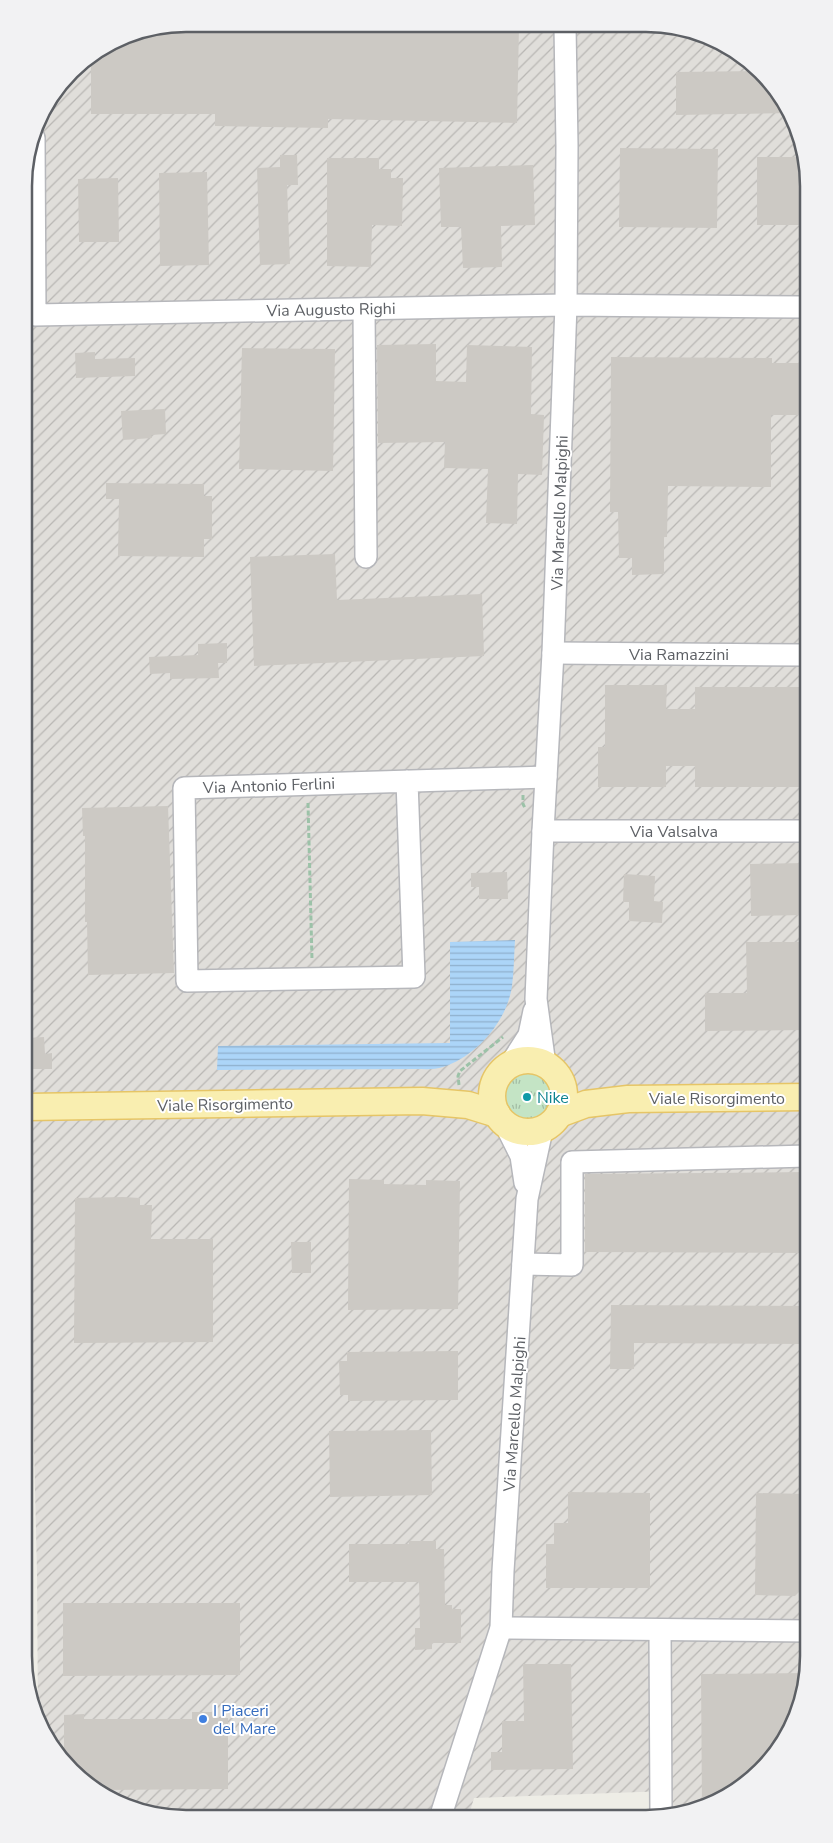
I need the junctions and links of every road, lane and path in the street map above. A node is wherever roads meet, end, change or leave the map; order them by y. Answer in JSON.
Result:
{"nodes":[{"id":1,"x":565,"y":32,"type":"edge"},
{"id":2,"x":34,"y":165,"type":"edge"},
{"id":3,"x":566,"y":305,"type":"junction"},
{"id":4,"x":800,"y":307,"type":"edge"},
{"id":5,"x":364,"y":309,"type":"junction"},
{"id":6,"x":366,"y":557,"type":"dead end"},
{"id":7,"x":553,"y":653,"type":"junction"},
{"id":8,"x":800,"y":655,"type":"edge"},
{"id":9,"x":546,"y":777,"type":"junction"},
{"id":10,"x":523,"y":778,"type":"junction"},
{"id":11,"x":407,"y":781,"type":"junction"},
{"id":12,"x":308,"y":784,"type":"junction"},
{"id":13,"x":530,"y":811,"type":"dead end"},
{"id":14,"x":543,"y":831,"type":"junction"},
{"id":15,"x":800,"y":831,"type":"edge"},
{"id":16,"x":312,"y":979,"type":"junction"},
{"id":17,"x":536,"y":999,"type":"junction"},
{"id":18,"x":508,"y":1033,"type":"dead end"},
{"id":19,"x":551,"y":1070,"type":"junction"},
{"id":20,"x":503,"y":1073,"type":"junction"},
{"id":21,"x":459,"y":1095,"type":"junction"},
{"id":22,"x":800,"y":1097,"type":"edge"},
{"id":23,"x":628,"y":1099,"type":"junction"},
{"id":24,"x":422,"y":1101,"type":"junction"},
{"id":25,"x":33,"y":1107,"type":"edge"},
{"id":26,"x":501,"y":1119,"type":"junction"},
{"id":27,"x":551,"y":1122,"type":"junction"},
{"id":28,"x":800,"y":1156,"type":"edge"},
{"id":29,"x":527,"y":1200,"type":"junction"},
{"id":30,"x":523,"y":1264,"type":"junction"},
{"id":31,"x":501,"y":1628,"type":"junction"},
{"id":32,"x":660,"y":1630,"type":"junction"},
{"id":33,"x":800,"y":1631,"type":"edge"},
{"id":34,"x":661,"y":1809,"type":"edge"},
{"id":35,"x":443,"y":1810,"type":"edge"}],
"edges":[{"from":1,"to":3,"type":"street","name":"Via Marcello Malpighi"},
{"from":2,"to":5,"type":"street","name":"Via Augusto Righi"},
{"from":3,"to":4,"type":"street","name":"Via Augusto Righi"},
{"from":3,"to":5,"type":"street","name":"Via Augusto Righi"},
{"from":3,"to":7,"type":"street","name":"Via Marcello Malpighi"},
{"from":5,"to":6,"type":"street"},
{"from":7,"to":8,"type":"street","name":"Via Ramazzini"},
{"from":7,"to":9,"type":"street","name":"Via Marcello Malpighi"},
{"from":9,"to":10,"type":"street","name":"Via Antonio Ferlini"},
{"from":9,"to":14,"type":"street","name":"Via Marcello Malpighi"},
{"from":10,"to":11,"type":"street","name":"Via Antonio Ferlini"},
{"from":10,"to":13,"type":"path"},
{"from":11,"to":12,"type":"street","name":"Via Antonio Ferlini"},
{"from":11,"to":16,"type":"street"},
{"from":12,"to":16,"type":"path"},
{"from":12,"to":16,"type":"street","name":"Via Antonio Ferlini"},
{"from":14,"to":15,"type":"street","name":"Via Valsalva"},
{"from":14,"to":17,"type":"street","name":"Via Marcello Malpighi"},
{"from":17,"to":19,"type":"street","name":"Via Marcello Malpighi"},
{"from":17,"to":20,"type":"street","name":"Via Marcello Malpighi"},
{"from":18,"to":21,"type":"path"},
{"from":19,"to":20,"type":"main road","name":"Viale Risorgimento"},
{"from":19,"to":23,"type":"main road","name":"Viale Risorgimento"},
{"from":19,"to":27,"type":"main road"},
{"from":20,"to":21,"type":"main road","name":"Viale Risorgimento"},
{"from":20,"to":26,"type":"main road"},
{"from":21,"to":24,"type":"main road","name":"Viale Risorgimento"},
{"from":22,"to":23,"type":"main road","name":"Viale Risorgimento"},
{"from":23,"to":27,"type":"main road","name":"Viale Risorgimento"},
{"from":24,"to":25,"type":"main road","name":"Viale Risorgimento"},
{"from":24,"to":26,"type":"main road","name":"Viale Risorgimento"},
{"from":26,"to":27,"type":"main road","name":"Viale Risorgimento"},
{"from":26,"to":29,"type":"street","name":"Via Marcello Malpighi"},
{"from":27,"to":29,"type":"street","name":"Via Marcello Malpighi"},
{"from":28,"to":30,"type":"street"},
{"from":29,"to":30,"type":"street","name":"Via Marcello Malpighi"},
{"from":30,"to":31,"type":"street","name":"Via Marcello Malpighi"},
{"from":31,"to":32,"type":"street"},
{"from":31,"to":35,"type":"street","name":"Via Marcello Malpighi"},
{"from":32,"to":33,"type":"street"},
{"from":32,"to":34,"type":"street"}]}
